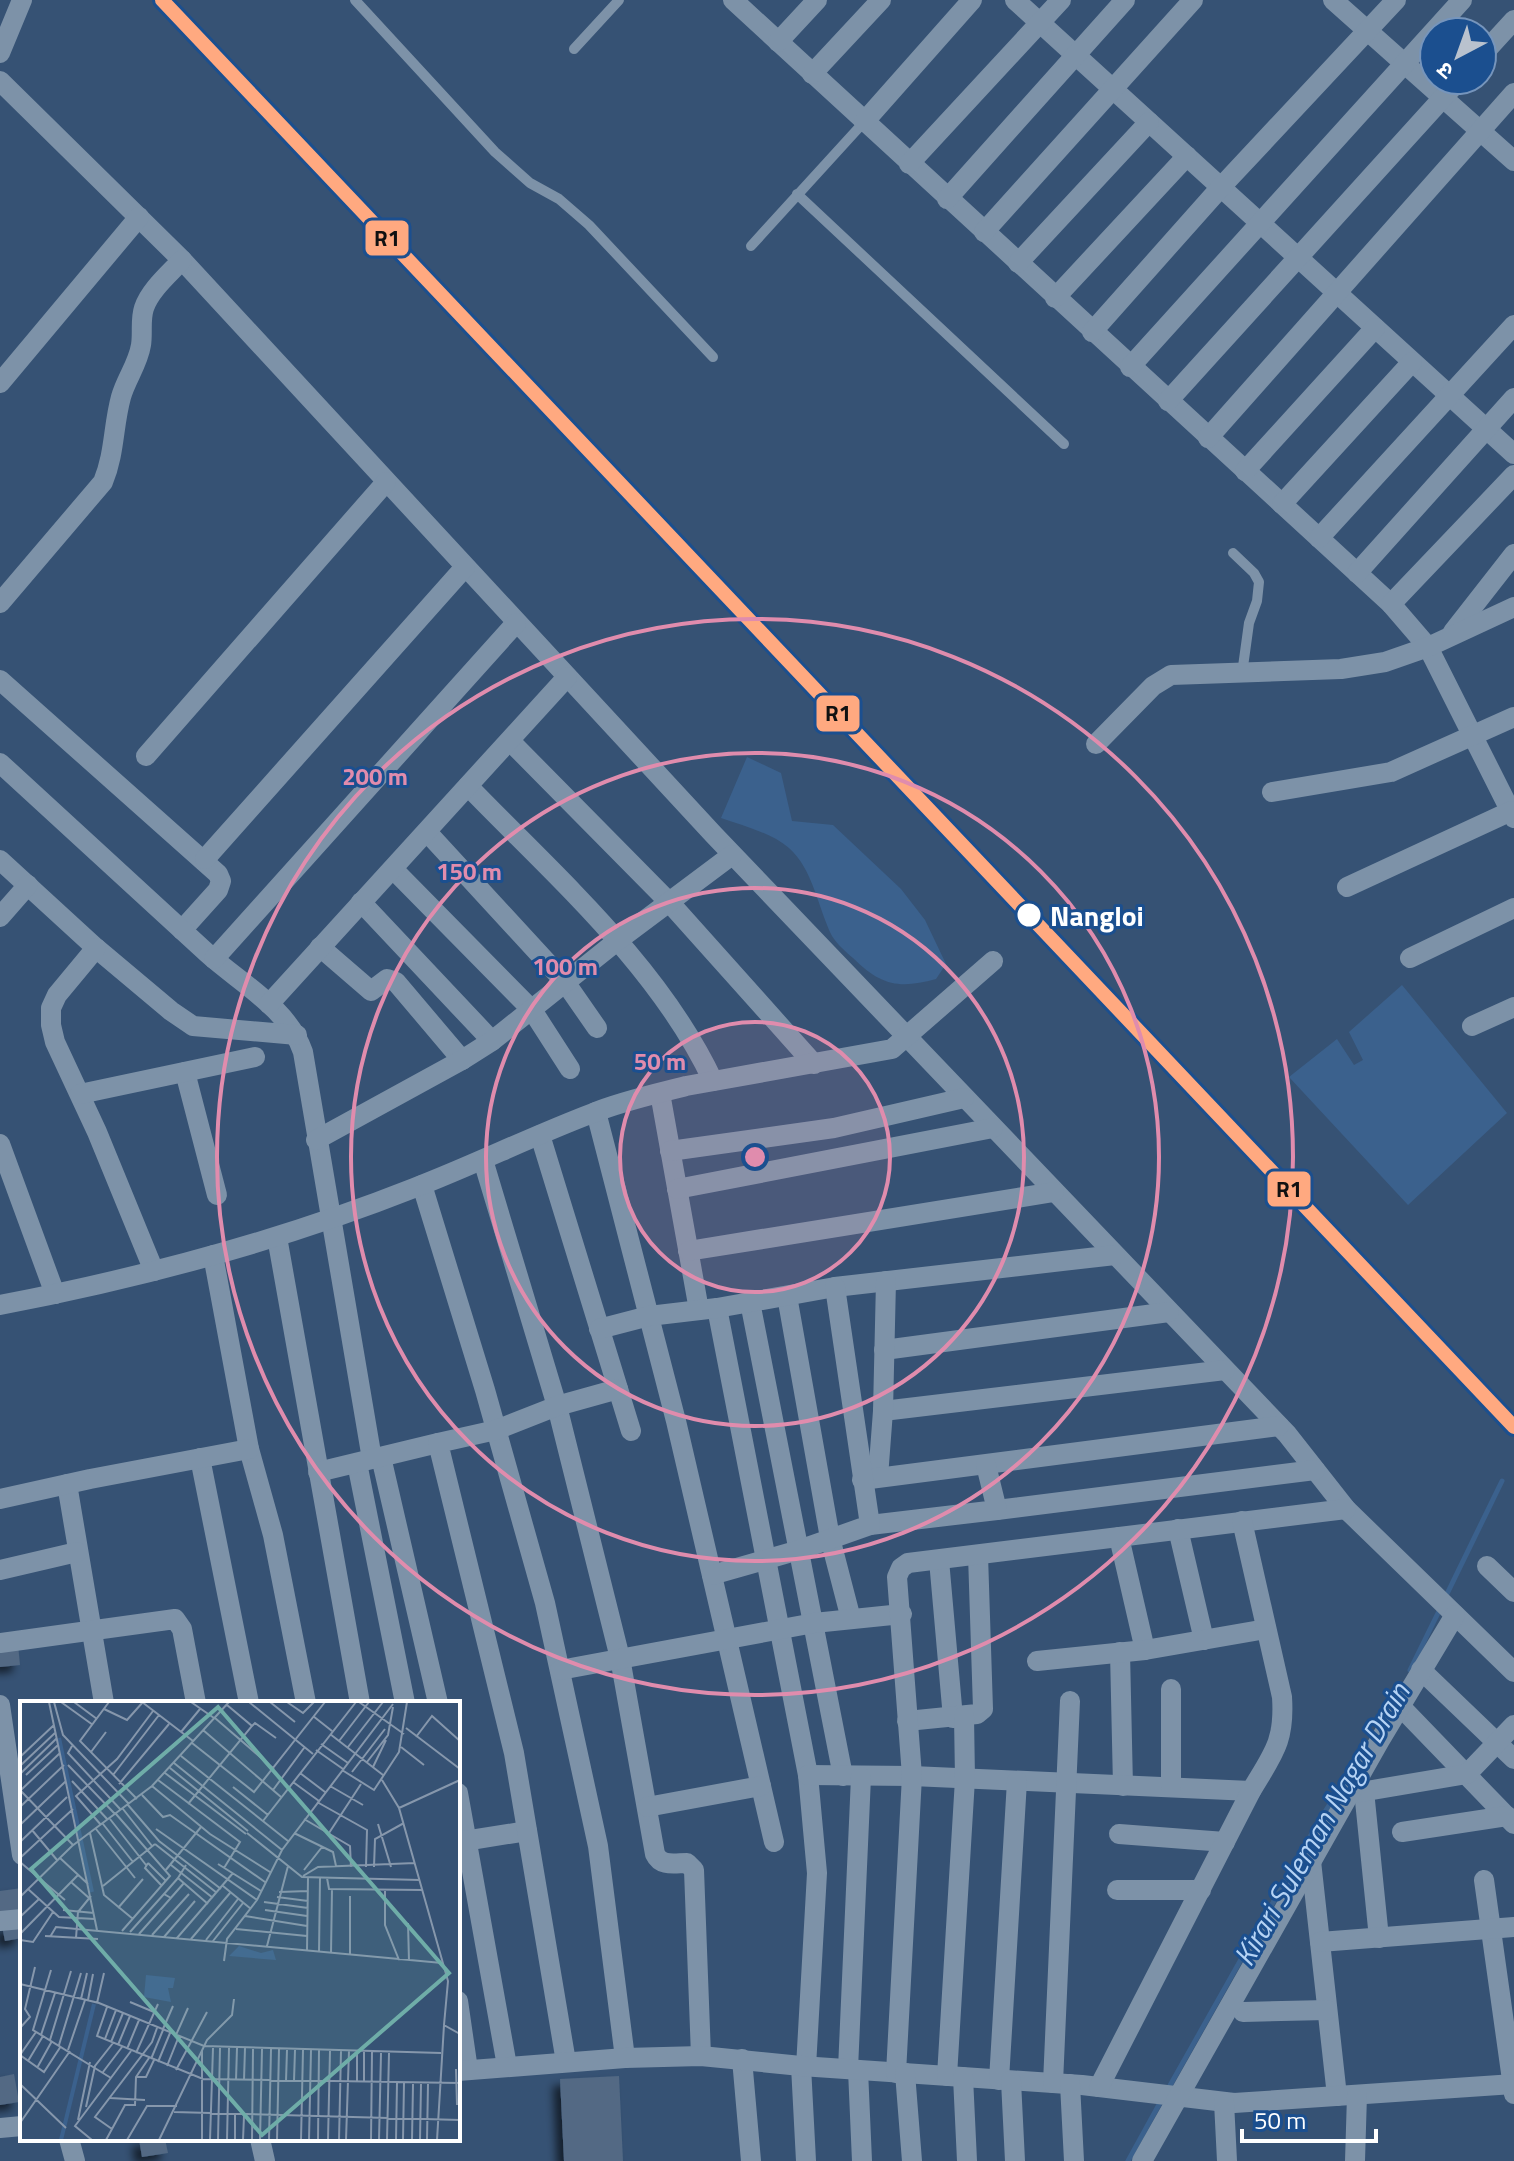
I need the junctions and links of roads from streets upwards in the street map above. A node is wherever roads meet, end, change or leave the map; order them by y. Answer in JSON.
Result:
{"nodes":[{"id":1,"x":22,"y":0,"type":"edge"},
{"id":2,"x":817,"y":0,"type":"edge"},
{"id":3,"x":881,"y":0,"type":"edge"},
{"id":4,"x":972,"y":0,"type":"edge"},
{"id":5,"x":1015,"y":0,"type":"edge"},
{"id":6,"x":1061,"y":0,"type":"edge"},
{"id":7,"x":1125,"y":0,"type":"edge"},
{"id":8,"x":1193,"y":0,"type":"edge"},
{"id":9,"x":1333,"y":0,"type":"edge"},
{"id":10,"x":1396,"y":0,"type":"edge"},
{"id":11,"x":1462,"y":0,"type":"edge"},
{"id":12,"x":740,"y":2,"type":"edge"},
{"id":13,"x":1514,"y":20,"type":"edge"},
{"id":14,"x":1040,"y":23,"type":"junction"},
{"id":15,"x":1368,"y":32,"type":"junction"},
{"id":16,"x":1498,"y":38,"type":"edge"},
{"id":17,"x":778,"y":42,"type":"junction"},
{"id":18,"x":0,"y":53,"type":"edge"},
{"id":19,"x":1075,"y":54,"type":"junction"},
{"id":20,"x":1405,"y":64,"type":"junction"},
{"id":21,"x":812,"y":74,"type":"junction"},
{"id":22,"x":0,"y":81,"type":"edge"},
{"id":23,"x":1111,"y":88,"type":"junction"},
{"id":24,"x":1514,"y":93,"type":"edge"},
{"id":25,"x":1443,"y":98,"type":"junction"},
{"id":26,"x":864,"y":122,"type":"junction"},
{"id":27,"x":1149,"y":122,"type":"junction"},
{"id":28,"x":1479,"y":130,"type":"junction"},
{"id":29,"x":1187,"y":156,"type":"junction"},
{"id":30,"x":1514,"y":161,"type":"edge"},
{"id":31,"x":909,"y":164,"type":"junction"},
{"id":32,"x":1221,"y":187,"type":"junction"},
{"id":33,"x":947,"y":199,"type":"junction"},
{"id":34,"x":139,"y":217,"type":"junction"},
{"id":35,"x":1259,"y":222,"type":"junction"},
{"id":36,"x":984,"y":232,"type":"junction"},
{"id":37,"x":1298,"y":258,"type":"junction"},
{"id":38,"x":182,"y":260,"type":"junction"},
{"id":39,"x":1018,"y":263,"type":"junction"},
{"id":40,"x":1336,"y":292,"type":"junction"},
{"id":41,"x":1055,"y":298,"type":"junction"},
{"id":42,"x":1514,"y":325,"type":"edge"},
{"id":43,"x":1375,"y":328,"type":"junction"},
{"id":44,"x":1092,"y":332,"type":"junction"},
{"id":45,"x":1412,"y":362,"type":"junction"},
{"id":46,"x":1130,"y":367,"type":"junction"},
{"id":47,"x":0,"y":383,"type":"edge"},
{"id":48,"x":1450,"y":396,"type":"junction"},
{"id":49,"x":1514,"y":398,"type":"edge"},
{"id":50,"x":1168,"y":401,"type":"junction"},
{"id":51,"x":1486,"y":429,"type":"junction"},
{"id":52,"x":1208,"y":438,"type":"junction"},
{"id":53,"x":1514,"y":454,"type":"edge"},
{"id":54,"x":1245,"y":471,"type":"junction"},
{"id":55,"x":1514,"y":475,"type":"edge"},
{"id":56,"x":386,"y":482,"type":"junction"},
{"id":57,"x":1282,"y":504,"type":"junction"},
{"id":58,"x":1319,"y":538,"type":"junction"},
{"id":59,"x":1514,"y":554,"type":"edge"},
{"id":60,"x":465,"y":567,"type":"junction"},
{"id":61,"x":1357,"y":573,"type":"junction"},
{"id":62,"x":0,"y":603,"type":"edge"},
{"id":63,"x":1391,"y":604,"type":"junction"},
{"id":64,"x":1514,"y":607,"type":"edge"},
{"id":65,"x":516,"y":623,"type":"junction"},
{"id":66,"x":1451,"y":635,"type":"junction"},
{"id":67,"x":1428,"y":647,"type":"junction"},
{"id":68,"x":567,"y":677,"type":"junction"},
{"id":69,"x":0,"y":680,"type":"edge"},
{"id":70,"x":1514,"y":717,"type":"edge"},
{"id":71,"x":1474,"y":737,"type":"junction"},
{"id":72,"x":510,"y":741,"type":"junction"},
{"id":73,"x":1096,"y":744,"type":"dead end"},
{"id":74,"x":146,"y":756,"type":"dead end"},
{"id":75,"x":0,"y":763,"type":"edge"},
{"id":76,"x":468,"y":786,"type":"junction"},
{"id":77,"x":1507,"y":788,"type":"edge"},
{"id":78,"x":1272,"y":792,"type":"dead end"},
{"id":79,"x":1512,"y":815,"type":"edge"},
{"id":80,"x":427,"y":832,"type":"junction"},
{"id":81,"x":732,"y":855,"type":"junction"},
{"id":82,"x":205,"y":859,"type":"junction"},
{"id":83,"x":0,"y":860,"type":"edge"},
{"id":84,"x":393,"y":869,"type":"junction"},
{"id":85,"x":28,"y":885,"type":"junction"},
{"id":86,"x":1347,"y":887,"type":"dead end"},
{"id":87,"x":361,"y":902,"type":"junction"},
{"id":88,"x":670,"y":903,"type":"junction"},
{"id":89,"x":1514,"y":908,"type":"edge"},
{"id":90,"x":0,"y":917,"type":"edge"},
{"id":91,"x":182,"y":930,"type":"junction"},
{"id":92,"x":617,"y":941,"type":"junction"},
{"id":93,"x":320,"y":947,"type":"junction"},
{"id":94,"x":96,"y":948,"type":"junction"},
{"id":95,"x":1410,"y":958,"type":"dead end"},
{"id":96,"x":214,"y":959,"type":"junction"},
{"id":97,"x":993,"y":961,"type":"dead end"},
{"id":98,"x":565,"y":982,"type":"junction"},
{"id":99,"x":269,"y":1004,"type":"junction"},
{"id":100,"x":1514,"y":1007,"type":"edge"},
{"id":101,"x":532,"y":1010,"type":"junction"},
{"id":102,"x":1472,"y":1026,"type":"dead end"},
{"id":103,"x":597,"y":1028,"type":"dead end"},
{"id":104,"x":297,"y":1035,"type":"junction"},
{"id":105,"x":905,"y":1038,"type":"junction"},
{"id":106,"x":492,"y":1041,"type":"junction"},
{"id":107,"x":255,"y":1057,"type":"dead end"},
{"id":108,"x":462,"y":1060,"type":"junction"},
{"id":109,"x":814,"y":1064,"type":"junction"},
{"id":110,"x":570,"y":1069,"type":"dead end"},
{"id":111,"x":185,"y":1072,"type":"junction"},
{"id":112,"x":713,"y":1081,"type":"junction"},
{"id":113,"x":660,"y":1093,"type":"junction"},
{"id":114,"x":80,"y":1094,"type":"junction"},
{"id":115,"x":964,"y":1098,"type":"junction"},
{"id":116,"x":596,"y":1112,"type":"junction"},
{"id":117,"x":993,"y":1128,"type":"junction"},
{"id":118,"x":540,"y":1135,"type":"junction"},
{"id":119,"x":316,"y":1140,"type":"junction"},
{"id":120,"x":0,"y":1144,"type":"edge"},
{"id":121,"x":670,"y":1151,"type":"junction"},
{"id":122,"x":483,"y":1160,"type":"junction"},
{"id":123,"x":422,"y":1185,"type":"junction"},
{"id":124,"x":677,"y":1189,"type":"junction"},
{"id":125,"x":1054,"y":1192,"type":"junction"},
{"id":126,"x":217,"y":1195,"type":"dead end"},
{"id":127,"x":330,"y":1219,"type":"junction"},
{"id":128,"x":277,"y":1237,"type":"junction"},
{"id":129,"x":688,"y":1251,"type":"junction"},
{"id":130,"x":213,"y":1255,"type":"junction"},
{"id":131,"x":1115,"y":1255,"type":"junction"},
{"id":132,"x":154,"y":1271,"type":"junction"},
{"id":133,"x":886,"y":1281,"type":"junction"},
{"id":134,"x":835,"y":1287,"type":"junction"},
{"id":135,"x":55,"y":1294,"type":"junction"},
{"id":136,"x":787,"y":1296,"type":"junction"},
{"id":137,"x":750,"y":1302,"type":"junction"},
{"id":138,"x":0,"y":1305,"type":"edge"},
{"id":139,"x":708,"y":1309,"type":"junction"},
{"id":140,"x":1169,"y":1312,"type":"junction"},
{"id":141,"x":649,"y":1316,"type":"junction"},
{"id":142,"x":599,"y":1329,"type":"junction"},
{"id":143,"x":884,"y":1350,"type":"junction"},
{"id":144,"x":1225,"y":1370,"type":"junction"},
{"id":145,"x":618,"y":1389,"type":"junction"},
{"id":146,"x":557,"y":1406,"type":"junction"},
{"id":147,"x":883,"y":1411,"type":"junction"},
{"id":148,"x":1279,"y":1426,"type":"junction"},
{"id":149,"x":496,"y":1430,"type":"junction"},
{"id":150,"x":631,"y":1431,"type":"dead end"},
{"id":151,"x":438,"y":1443,"type":"junction"},
{"id":152,"x":249,"y":1449,"type":"junction"},
{"id":153,"x":200,"y":1458,"type":"junction"},
{"id":154,"x":370,"y":1460,"type":"junction"},
{"id":155,"x":986,"y":1465,"type":"junction"},
{"id":156,"x":1315,"y":1470,"type":"junction"},
{"id":157,"x":318,"y":1472,"type":"junction"},
{"id":158,"x":870,"y":1478,"type":"junction"},
{"id":159,"x":67,"y":1484,"type":"junction"},
{"id":160,"x":0,"y":1499,"type":"edge"},
{"id":161,"x":1346,"y":1509,"type":"junction"},
{"id":162,"x":997,"y":1510,"type":"junction"},
{"id":163,"x":1242,"y":1521,"type":"junction"},
{"id":164,"x":870,"y":1525,"type":"junction"},
{"id":165,"x":1178,"y":1529,"type":"junction"},
{"id":166,"x":1119,"y":1537,"type":"junction"},
{"id":167,"x":830,"y":1538,"type":"junction"},
{"id":168,"x":799,"y":1550,"type":"junction"},
{"id":169,"x":77,"y":1552,"type":"junction"},
{"id":170,"x":978,"y":1555,"type":"junction"},
{"id":171,"x":765,"y":1559,"type":"junction"},
{"id":172,"x":939,"y":1560,"type":"junction"},
{"id":173,"x":1487,"y":1566,"type":"dead end"},
{"id":174,"x":0,"y":1570,"type":"edge"},
{"id":175,"x":712,"y":1575,"type":"junction"},
{"id":176,"x":1514,"y":1592,"type":"edge"},
{"id":177,"x":1446,"y":1607,"type":"junction"},
{"id":178,"x":902,"y":1614,"type":"junction"},
{"id":179,"x":851,"y":1619,"type":"junction"},
{"id":180,"x":814,"y":1623,"type":"junction"},
{"id":181,"x":779,"y":1629,"type":"junction"},
{"id":182,"x":1266,"y":1629,"type":"junction"},
{"id":183,"x":91,"y":1630,"type":"junction"},
{"id":184,"x":727,"y":1637,"type":"junction"},
{"id":185,"x":1204,"y":1640,"type":"junction"},
{"id":186,"x":0,"y":1643,"type":"edge"},
{"id":187,"x":1145,"y":1650,"type":"junction"},
{"id":188,"x":1120,"y":1652,"type":"junction"},
{"id":189,"x":620,"y":1658,"type":"junction"},
{"id":190,"x":1037,"y":1661,"type":"dead end"},
{"id":191,"x":560,"y":1670,"type":"junction"},
{"id":192,"x":1421,"y":1670,"type":"junction"},
{"id":193,"x":1514,"y":1672,"type":"edge"},
{"id":194,"x":1171,"y":1689,"type":"dead end"},
{"id":195,"x":104,"y":1701,"type":"edge"},
{"id":196,"x":196,"y":1701,"type":"edge"},
{"id":197,"x":249,"y":1701,"type":"edge"},
{"id":198,"x":306,"y":1701,"type":"edge"},
{"id":199,"x":360,"y":1701,"type":"edge"},
{"id":200,"x":405,"y":1701,"type":"edge"},
{"id":201,"x":437,"y":1701,"type":"edge"},
{"id":202,"x":1070,"y":1701,"type":"dead end"},
{"id":203,"x":0,"y":1705,"type":"edge"},
{"id":204,"x":1400,"y":1706,"type":"junction"},
{"id":205,"x":959,"y":1717,"type":"junction"},
{"id":206,"x":907,"y":1721,"type":"junction"},
{"id":207,"x":1514,"y":1725,"type":"edge"},
{"id":208,"x":1497,"y":1743,"type":"junction"},
{"id":209,"x":1514,"y":1759,"type":"edge"},
{"id":210,"x":1467,"y":1774,"type":"junction"},
{"id":211,"x":808,"y":1775,"type":"junction"},
{"id":212,"x":852,"y":1776,"type":"junction"},
{"id":213,"x":912,"y":1776,"type":"junction"},
{"id":214,"x":965,"y":1779,"type":"junction"},
{"id":215,"x":1017,"y":1781,"type":"junction"},
{"id":216,"x":1066,"y":1783,"type":"junction"},
{"id":217,"x":761,"y":1786,"type":"junction"},
{"id":218,"x":1123,"y":1786,"type":"junction"},
{"id":219,"x":1171,"y":1787,"type":"junction"},
{"id":220,"x":1251,"y":1791,"type":"junction"},
{"id":221,"x":1356,"y":1793,"type":"junction"},
{"id":222,"x":647,"y":1807,"type":"junction"},
{"id":223,"x":460,"y":1813,"type":"edge"},
{"id":224,"x":1510,"y":1820,"type":"edge"},
{"id":225,"x":527,"y":1831,"type":"junction"},
{"id":226,"x":1402,"y":1832,"type":"dead end"},
{"id":227,"x":1119,"y":1834,"type":"dead end"},
{"id":228,"x":20,"y":1841,"type":"edge"},
{"id":229,"x":463,"y":1842,"type":"edge"},
{"id":230,"x":774,"y":1842,"type":"dead end"},
{"id":231,"x":1225,"y":1842,"type":"junction"},
{"id":232,"x":1311,"y":1861,"type":"junction"},
{"id":233,"x":1484,"y":1880,"type":"dead end"},
{"id":234,"x":1117,"y":1890,"type":"dead end"},
{"id":235,"x":1201,"y":1890,"type":"junction"},
{"id":236,"x":20,"y":1919,"type":"edge"},
{"id":237,"x":0,"y":1921,"type":"edge"},
{"id":238,"x":1514,"y":1927,"type":"edge"},
{"id":239,"x":1489,"y":1929,"type":"junction"},
{"id":240,"x":1379,"y":1938,"type":"junction"},
{"id":241,"x":1320,"y":1942,"type":"junction"},
{"id":242,"x":1327,"y":2010,"type":"junction"},
{"id":243,"x":1243,"y":2012,"type":"dead end"},
{"id":244,"x":460,"y":2029,"type":"edge"},
{"id":245,"x":701,"y":2056,"type":"junction"},
{"id":246,"x":625,"y":2058,"type":"junction"},
{"id":247,"x":742,"y":2059,"type":"junction"},
{"id":248,"x":566,"y":2062,"type":"junction"},
{"id":249,"x":507,"y":2066,"type":"junction"},
{"id":250,"x":803,"y":2066,"type":"junction"},
{"id":251,"x":463,"y":2070,"type":"edge"},
{"id":252,"x":853,"y":2070,"type":"junction"},
{"id":253,"x":901,"y":2073,"type":"junction"},
{"id":254,"x":955,"y":2077,"type":"junction"},
{"id":255,"x":1005,"y":2080,"type":"junction"},
{"id":256,"x":1061,"y":2084,"type":"junction"},
{"id":257,"x":1099,"y":2087,"type":"junction"},
{"id":258,"x":1513,"y":2088,"type":"edge"},
{"id":259,"x":1347,"y":2095,"type":"junction"},
{"id":260,"x":1169,"y":2096,"type":"junction"},
{"id":261,"x":1224,"y":2102,"type":"junction"},
{"id":262,"x":20,"y":2126,"type":"edge"},
{"id":263,"x":0,"y":2128,"type":"edge"},
{"id":264,"x":70,"y":2141,"type":"edge"},
{"id":265,"x":260,"y":2141,"type":"edge"},
{"id":266,"x":75,"y":2161,"type":"edge"},
{"id":267,"x":265,"y":2161,"type":"edge"},
{"id":268,"x":751,"y":2161,"type":"edge"},
{"id":269,"x":806,"y":2161,"type":"edge"},
{"id":270,"x":862,"y":2161,"type":"edge"},
{"id":271,"x":912,"y":2161,"type":"edge"},
{"id":272,"x":967,"y":2161,"type":"edge"},
{"id":273,"x":1015,"y":2161,"type":"edge"},
{"id":274,"x":1074,"y":2161,"type":"edge"},
{"id":275,"x":1142,"y":2161,"type":"edge"},
{"id":276,"x":1227,"y":2161,"type":"edge"},
{"id":277,"x":1355,"y":2161,"type":"edge"}],
"edges":[{"from":1,"to":18,"type":"street"},
{"from":2,"to":17,"type":"street"},
{"from":3,"to":21,"type":"street"},
{"from":4,"to":26,"type":"street"},
{"from":5,"to":14,"type":"street"},
{"from":6,"to":14,"type":"street"},
{"from":7,"to":19,"type":"street"},
{"from":8,"to":23,"type":"street"},
{"from":9,"to":15,"type":"street"},
{"from":10,"to":15,"type":"street"},
{"from":11,"to":20,"type":"street"},
{"from":12,"to":17,"type":"street"},
{"from":13,"to":16,"type":"street"},
{"from":14,"to":19,"type":"street"},
{"from":14,"to":31,"type":"street"},
{"from":15,"to":20,"type":"street"},
{"from":15,"to":32,"type":"street"},
{"from":17,"to":21,"type":"street"},
{"from":19,"to":23,"type":"street"},
{"from":19,"to":33,"type":"street"},
{"from":20,"to":25,"type":"street"},
{"from":20,"to":35,"type":"street"},
{"from":21,"to":26,"type":"street"},
{"from":22,"to":34,"type":"street"},
{"from":23,"to":27,"type":"street"},
{"from":23,"to":36,"type":"street"},
{"from":24,"to":28,"type":"street"},
{"from":25,"to":28,"type":"street"},
{"from":25,"to":37,"type":"street"},
{"from":26,"to":31,"type":"street"},
{"from":27,"to":29,"type":"street"},
{"from":27,"to":39,"type":"street"},
{"from":28,"to":30,"type":"street"},
{"from":28,"to":40,"type":"street"},
{"from":29,"to":32,"type":"street"},
{"from":29,"to":41,"type":"street"},
{"from":31,"to":33,"type":"street"},
{"from":32,"to":35,"type":"street"},
{"from":32,"to":44,"type":"street"},
{"from":33,"to":36,"type":"street"},
{"from":34,"to":38,"type":"street"},
{"from":34,"to":47,"type":"street"},
{"from":35,"to":37,"type":"street"},
{"from":35,"to":46,"type":"street"},
{"from":36,"to":39,"type":"street"},
{"from":37,"to":40,"type":"street"},
{"from":37,"to":50,"type":"street"},
{"from":38,"to":56,"type":"street"},
{"from":38,"to":62,"type":"street"},
{"from":39,"to":41,"type":"street"},
{"from":40,"to":43,"type":"street"},
{"from":40,"to":52,"type":"street"},
{"from":41,"to":44,"type":"street"},
{"from":42,"to":48,"type":"street"},
{"from":43,"to":45,"type":"street"},
{"from":43,"to":54,"type":"street"},
{"from":44,"to":46,"type":"street"},
{"from":45,"to":48,"type":"street"},
{"from":45,"to":57,"type":"street"},
{"from":46,"to":50,"type":"street"},
{"from":48,"to":51,"type":"street"},
{"from":48,"to":58,"type":"street"},
{"from":49,"to":51,"type":"street"},
{"from":50,"to":52,"type":"street"},
{"from":51,"to":53,"type":"street"},
{"from":51,"to":61,"type":"street"},
{"from":52,"to":54,"type":"street"},
{"from":54,"to":57,"type":"street"},
{"from":55,"to":63,"type":"street"},
{"from":56,"to":60,"type":"street"},
{"from":56,"to":74,"type":"street"},
{"from":57,"to":58,"type":"street"},
{"from":58,"to":61,"type":"street"},
{"from":59,"to":66,"type":"street"},
{"from":60,"to":65,"type":"street"},
{"from":60,"to":82,"type":"street"},
{"from":61,"to":63,"type":"street"},
{"from":63,"to":67,"type":"street"},
{"from":64,"to":66,"type":"street"},
{"from":65,"to":68,"type":"street"},
{"from":65,"to":96,"type":"street"},
{"from":66,"to":67,"type":"street"},
{"from":67,"to":71,"type":"street"},
{"from":67,"to":73,"type":"street"},
{"from":68,"to":72,"type":"street"},
{"from":68,"to":81,"type":"street"},
{"from":69,"to":82,"type":"street"},
{"from":70,"to":71,"type":"street"},
{"from":71,"to":77,"type":"street"},
{"from":71,"to":78,"type":"street"},
{"from":72,"to":76,"type":"street"},
{"from":72,"to":88,"type":"street"},
{"from":75,"to":91,"type":"street"},
{"from":76,"to":80,"type":"street"},
{"from":76,"to":92,"type":"street"},
{"from":77,"to":79,"type":"street"},
{"from":79,"to":86,"type":"street"},
{"from":80,"to":84,"type":"street"},
{"from":80,"to":98,"type":"street"},
{"from":81,"to":88,"type":"street"},
{"from":81,"to":105,"type":"street"},
{"from":82,"to":91,"type":"street"},
{"from":83,"to":85,"type":"street"},
{"from":84,"to":87,"type":"street"},
{"from":84,"to":101,"type":"street"},
{"from":85,"to":90,"type":"street"},
{"from":85,"to":94,"type":"street"},
{"from":87,"to":93,"type":"street"},
{"from":87,"to":106,"type":"street"},
{"from":88,"to":92,"type":"street"},
{"from":88,"to":109,"type":"street"},
{"from":89,"to":95,"type":"street"},
{"from":91,"to":96,"type":"street"},
{"from":92,"to":98,"type":"street"},
{"from":92,"to":112,"type":"street"},
{"from":93,"to":99,"type":"street"},
{"from":93,"to":108,"type":"street"},
{"from":94,"to":104,"type":"street"},
{"from":94,"to":114,"type":"street"},
{"from":96,"to":99,"type":"street"},
{"from":97,"to":105,"type":"street"},
{"from":98,"to":101,"type":"street"},
{"from":98,"to":103,"type":"street"},
{"from":99,"to":104,"type":"street"},
{"from":100,"to":102,"type":"street"},
{"from":101,"to":106,"type":"street"},
{"from":101,"to":110,"type":"street"},
{"from":104,"to":119,"type":"street"},
{"from":105,"to":109,"type":"street"},
{"from":105,"to":115,"type":"street"},
{"from":106,"to":108,"type":"street"},
{"from":107,"to":111,"type":"street"},
{"from":108,"to":119,"type":"street"},
{"from":109,"to":112,"type":"street"},
{"from":111,"to":114,"type":"street"},
{"from":111,"to":126,"type":"street"},
{"from":112,"to":113,"type":"street"},
{"from":113,"to":116,"type":"street"},
{"from":113,"to":121,"type":"street"},
{"from":114,"to":132,"type":"street"},
{"from":115,"to":117,"type":"street"},
{"from":115,"to":121,"type":"street"},
{"from":116,"to":118,"type":"street"},
{"from":116,"to":141,"type":"street"},
{"from":117,"to":124,"type":"street"},
{"from":117,"to":125,"type":"street"},
{"from":118,"to":122,"type":"street"},
{"from":118,"to":142,"type":"street"},
{"from":119,"to":127,"type":"street"},
{"from":120,"to":135,"type":"street"},
{"from":121,"to":124,"type":"street"},
{"from":122,"to":123,"type":"street"},
{"from":122,"to":146,"type":"street"},
{"from":123,"to":127,"type":"street"},
{"from":123,"to":149,"type":"street"},
{"from":124,"to":129,"type":"street"},
{"from":125,"to":129,"type":"street"},
{"from":125,"to":131,"type":"street"},
{"from":127,"to":128,"type":"street"},
{"from":127,"to":154,"type":"street"},
{"from":128,"to":130,"type":"street"},
{"from":128,"to":157,"type":"street"},
{"from":129,"to":139,"type":"street"},
{"from":130,"to":132,"type":"street"},
{"from":130,"to":152,"type":"street"},
{"from":131,"to":133,"type":"street"},
{"from":131,"to":140,"type":"street"},
{"from":132,"to":135,"type":"street"},
{"from":133,"to":134,"type":"street"},
{"from":133,"to":143,"type":"street"},
{"from":134,"to":136,"type":"street"},
{"from":134,"to":158,"type":"street"},
{"from":135,"to":138,"type":"street"},
{"from":136,"to":137,"type":"street"},
{"from":136,"to":167,"type":"street"},
{"from":137,"to":139,"type":"street"},
{"from":137,"to":168,"type":"street"},
{"from":139,"to":141,"type":"street"},
{"from":139,"to":171,"type":"street"},
{"from":140,"to":143,"type":"street"},
{"from":140,"to":144,"type":"street"},
{"from":141,"to":142,"type":"street"},
{"from":141,"to":175,"type":"street"},
{"from":142,"to":145,"type":"street"},
{"from":143,"to":147,"type":"street"},
{"from":144,"to":147,"type":"street"},
{"from":144,"to":148,"type":"street"},
{"from":145,"to":146,"type":"street"},
{"from":145,"to":150,"type":"street"},
{"from":146,"to":149,"type":"street"},
{"from":146,"to":189,"type":"street"},
{"from":147,"to":158,"type":"street"},
{"from":148,"to":155,"type":"street"},
{"from":148,"to":156,"type":"street"},
{"from":149,"to":151,"type":"street"},
{"from":149,"to":191,"type":"street"},
{"from":151,"to":154,"type":"street"},
{"from":151,"to":225,"type":"street"},
{"from":152,"to":153,"type":"street"},
{"from":152,"to":198,"type":"street"},
{"from":153,"to":159,"type":"street"},
{"from":153,"to":197,"type":"street"},
{"from":154,"to":157,"type":"street"},
{"from":154,"to":200,"type":"street"},
{"from":154,"to":201,"type":"street"},
{"from":155,"to":158,"type":"street"},
{"from":155,"to":162,"type":"street"},
{"from":156,"to":161,"type":"street"},
{"from":156,"to":162,"type":"street"},
{"from":157,"to":199,"type":"street"},
{"from":158,"to":164,"type":"street"},
{"from":159,"to":160,"type":"street"},
{"from":159,"to":169,"type":"street"},
{"from":161,"to":163,"type":"street"},
{"from":161,"to":177,"type":"street"},
{"from":162,"to":164,"type":"street"},
{"from":163,"to":165,"type":"street"},
{"from":163,"to":182,"type":"street"},
{"from":164,"to":167,"type":"street"},
{"from":165,"to":166,"type":"street"},
{"from":165,"to":185,"type":"street"},
{"from":166,"to":170,"type":"street"},
{"from":166,"to":187,"type":"street"},
{"from":167,"to":168,"type":"street"},
{"from":167,"to":179,"type":"street"},
{"from":168,"to":171,"type":"street"},
{"from":168,"to":180,"type":"street"},
{"from":169,"to":174,"type":"street"},
{"from":169,"to":183,"type":"street"},
{"from":170,"to":172,"type":"street"},
{"from":170,"to":205,"type":"street"},
{"from":171,"to":175,"type":"street"},
{"from":171,"to":181,"type":"street"},
{"from":172,"to":178,"type":"street"},
{"from":172,"to":205,"type":"street"},
{"from":173,"to":176,"type":"street"},
{"from":175,"to":184,"type":"street"},
{"from":177,"to":192,"type":"street"},
{"from":177,"to":193,"type":"street"},
{"from":178,"to":179,"type":"street"},
{"from":178,"to":206,"type":"street"},
{"from":179,"to":180,"type":"street"},
{"from":180,"to":181,"type":"street"},
{"from":180,"to":212,"type":"street"},
{"from":181,"to":184,"type":"street"},
{"from":181,"to":211,"type":"street"},
{"from":182,"to":185,"type":"street"},
{"from":182,"to":220,"type":"street"},
{"from":183,"to":186,"type":"street"},
{"from":183,"to":195,"type":"street"},
{"from":183,"to":196,"type":"street"},
{"from":184,"to":189,"type":"street"},
{"from":184,"to":217,"type":"street"},
{"from":185,"to":187,"type":"street"},
{"from":187,"to":188,"type":"street"},
{"from":188,"to":190,"type":"street"},
{"from":188,"to":218,"type":"street"},
{"from":189,"to":191,"type":"street"},
{"from":189,"to":222,"type":"street"},
{"from":191,"to":246,"type":"street"},
{"from":192,"to":204,"type":"street"},
{"from":192,"to":208,"type":"street"},
{"from":194,"to":219,"type":"street"},
{"from":202,"to":216,"type":"street"},
{"from":203,"to":228,"type":"street"},
{"from":204,"to":210,"type":"street"},
{"from":204,"to":221,"type":"street"},
{"from":205,"to":206,"type":"street"},
{"from":205,"to":214,"type":"street"},
{"from":206,"to":213,"type":"street"},
{"from":207,"to":208,"type":"street"},
{"from":208,"to":209,"type":"street"},
{"from":208,"to":210,"type":"street"},
{"from":210,"to":221,"type":"street"},
{"from":210,"to":224,"type":"street"},
{"from":211,"to":212,"type":"street"},
{"from":211,"to":250,"type":"street"},
{"from":212,"to":213,"type":"street"},
{"from":212,"to":252,"type":"street"},
{"from":213,"to":214,"type":"street"},
{"from":213,"to":253,"type":"street"},
{"from":214,"to":215,"type":"street"},
{"from":214,"to":254,"type":"street"},
{"from":215,"to":216,"type":"street"},
{"from":215,"to":255,"type":"street"},
{"from":216,"to":218,"type":"street"},
{"from":216,"to":256,"type":"street"},
{"from":217,"to":222,"type":"street"},
{"from":217,"to":230,"type":"street"},
{"from":218,"to":219,"type":"street"},
{"from":219,"to":220,"type":"street"},
{"from":220,"to":231,"type":"street"},
{"from":221,"to":232,"type":"street"},
{"from":221,"to":240,"type":"street"},
{"from":222,"to":245,"type":"street"},
{"from":223,"to":229,"type":"street"},
{"from":224,"to":226,"type":"street"},
{"from":225,"to":229,"type":"street"},
{"from":225,"to":248,"type":"street"},
{"from":227,"to":231,"type":"street"},
{"from":229,"to":249,"type":"street"},
{"from":231,"to":235,"type":"street"},
{"from":232,"to":241,"type":"street"},
{"from":232,"to":260,"type":"street"},
{"from":233,"to":239,"type":"street"},
{"from":234,"to":235,"type":"street"},
{"from":235,"to":257,"type":"street"},
{"from":236,"to":237,"type":"street"},
{"from":238,"to":239,"type":"street"},
{"from":239,"to":240,"type":"street"},
{"from":239,"to":258,"type":"street"},
{"from":240,"to":241,"type":"street"},
{"from":241,"to":242,"type":"street"},
{"from":242,"to":243,"type":"street"},
{"from":242,"to":259,"type":"street"},
{"from":244,"to":251,"type":"street"},
{"from":245,"to":246,"type":"street"},
{"from":245,"to":247,"type":"street"},
{"from":246,"to":248,"type":"street"},
{"from":247,"to":250,"type":"street"},
{"from":247,"to":268,"type":"street"},
{"from":248,"to":249,"type":"street"},
{"from":249,"to":251,"type":"street"},
{"from":250,"to":252,"type":"street"},
{"from":250,"to":269,"type":"street"},
{"from":252,"to":253,"type":"street"},
{"from":252,"to":270,"type":"street"},
{"from":253,"to":254,"type":"street"},
{"from":253,"to":271,"type":"street"},
{"from":254,"to":255,"type":"street"},
{"from":254,"to":272,"type":"street"},
{"from":255,"to":256,"type":"street"},
{"from":255,"to":273,"type":"street"},
{"from":256,"to":257,"type":"street"},
{"from":256,"to":274,"type":"street"},
{"from":257,"to":260,"type":"street"},
{"from":258,"to":259,"type":"street"},
{"from":259,"to":261,"type":"street"},
{"from":259,"to":277,"type":"street"},
{"from":260,"to":261,"type":"street"},
{"from":260,"to":275,"type":"street"},
{"from":261,"to":276,"type":"street"},
{"from":262,"to":263,"type":"street"},
{"from":264,"to":266,"type":"street"},
{"from":265,"to":267,"type":"street"}]}
